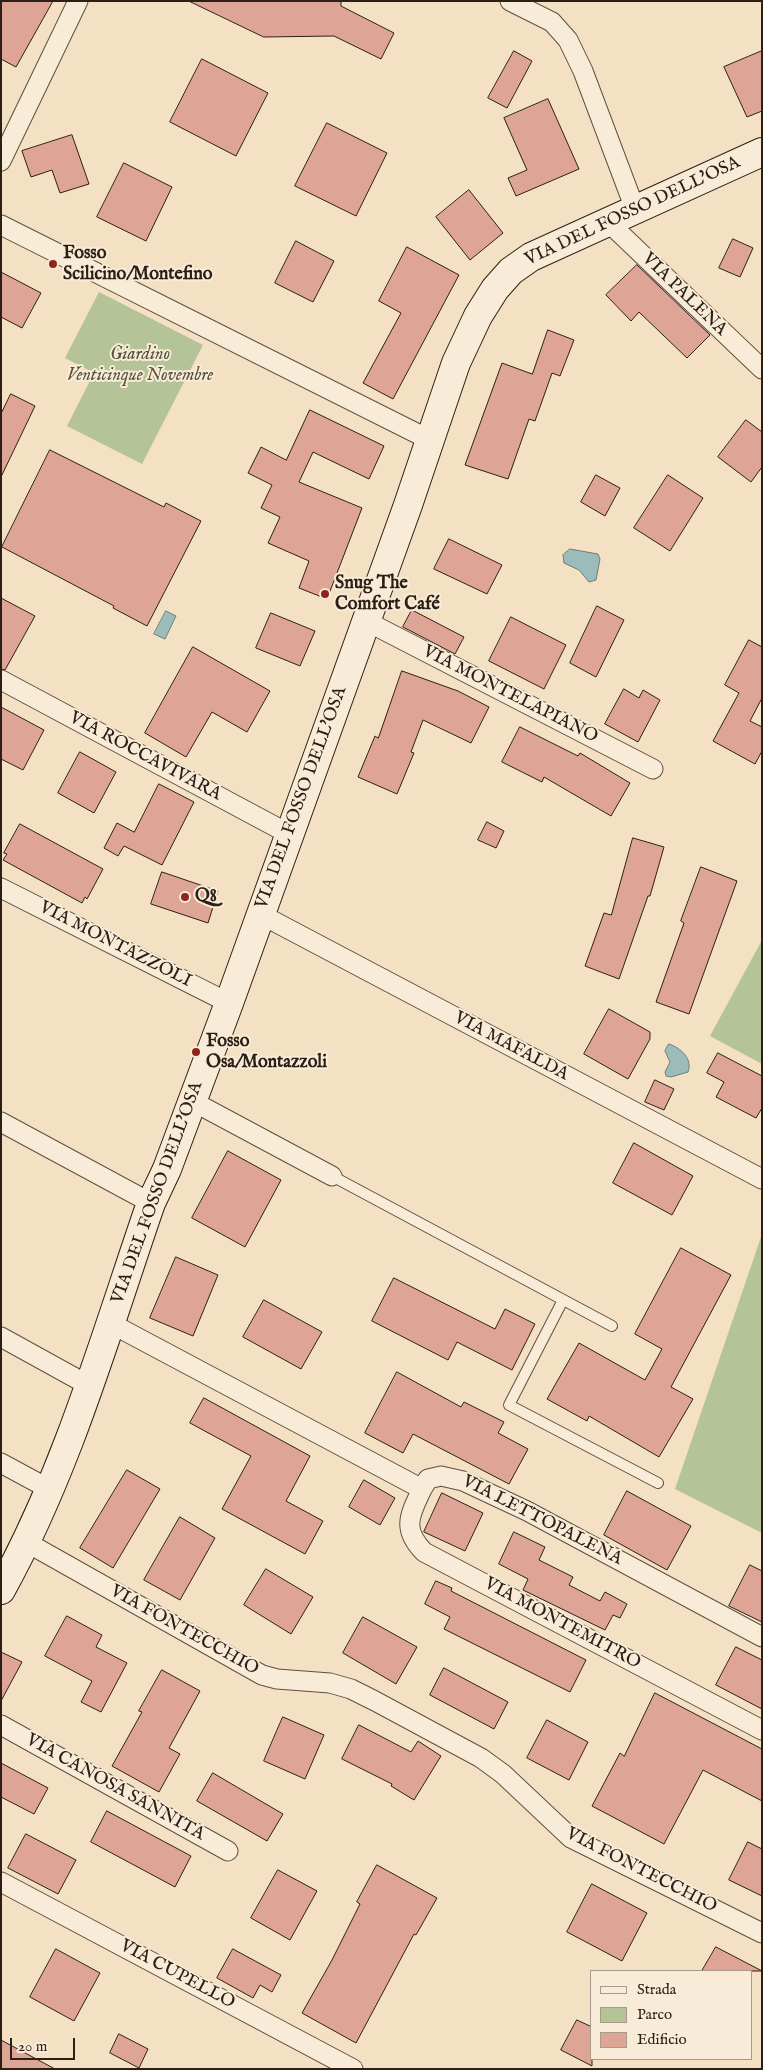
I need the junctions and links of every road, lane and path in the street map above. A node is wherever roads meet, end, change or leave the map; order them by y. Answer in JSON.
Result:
{"nodes":[{"id":1,"x":78,"y":1,"type":"edge"},
{"id":2,"x":510,"y":1,"type":"edge"},
{"id":3,"x":762,"y":152,"type":"edge"},
{"id":4,"x":1,"y":161,"type":"edge"},
{"id":5,"x":635,"y":209,"type":"junction"},
{"id":6,"x":607,"y":221,"type":"junction"},
{"id":7,"x":1,"y":225,"type":"edge"},
{"id":8,"x":762,"y":370,"type":"edge"},
{"id":9,"x":430,"y":440,"type":"junction"},
{"id":10,"x":366,"y":621,"type":"junction"},
{"id":11,"x":1,"y":680,"type":"edge"},
{"id":12,"x":654,"y":769,"type":"dead end"},
{"id":13,"x":289,"y":834,"type":"junction"},
{"id":14,"x":1,"y":888,"type":"edge"},
{"id":15,"x":260,"y":914,"type":"junction"},
{"id":16,"x":229,"y":1003,"type":"junction"},
{"id":17,"x":192,"y":1102,"type":"junction"},
{"id":18,"x":1,"y":1122,"type":"edge"},
{"id":19,"x":332,"y":1176,"type":"joint"},
{"id":20,"x":762,"y":1179,"type":"edge"},
{"id":21,"x":151,"y":1203,"type":"junction"},
{"id":22,"x":563,"y":1300,"type":"junction"},
{"id":23,"x":110,"y":1324,"type":"junction"},
{"id":24,"x":612,"y":1326,"type":"dead end"},
{"id":25,"x":1,"y":1337,"type":"edge"},
{"id":26,"x":88,"y":1385,"type":"junction"},
{"id":27,"x":1,"y":1463,"type":"edge"},
{"id":28,"x":658,"y":1484,"type":"dead end"},
{"id":29,"x":422,"y":1488,"type":"junction"},
{"id":30,"x":50,"y":1489,"type":"junction"},
{"id":31,"x":26,"y":1542,"type":"junction"},
{"id":32,"x":1,"y":1590,"type":"edge"},
{"id":33,"x":762,"y":1637,"type":"edge"},
{"id":34,"x":1,"y":1725,"type":"edge"},
{"id":35,"x":762,"y":1730,"type":"edge"},
{"id":36,"x":228,"y":1851,"type":"dead end"},
{"id":37,"x":1,"y":1882,"type":"edge"},
{"id":38,"x":762,"y":1933,"type":"edge"},
{"id":39,"x":353,"y":2069,"type":"edge"}],
"edges":[{"from":1,"to":4,"type":"street"},
{"from":2,"to":5,"type":"street"},
{"from":3,"to":5,"type":"street","name":"VIA DEL FOSSO DELL'OSA"},
{"from":5,"to":6,"type":"street","name":"VIA DEL FOSSO DELL'OSA"},
{"from":6,"to":8,"type":"street","name":"VIA PALENA"},
{"from":6,"to":9,"type":"street","name":"VIA DEL FOSSO DELL'OSA"},
{"from":7,"to":9,"type":"street"},
{"from":9,"to":10,"type":"street","name":"VIA DEL FOSSO DELL'OSA"},
{"from":10,"to":12,"type":"street","name":"VIA MONTELAPIANO"},
{"from":10,"to":13,"type":"street","name":"VIA DEL FOSSO DELL'OSA"},
{"from":11,"to":13,"type":"street","name":"VIA ROCCAVIVARA"},
{"from":13,"to":15,"type":"street","name":"VIA DEL FOSSO DELL'OSA"},
{"from":14,"to":16,"type":"street","name":"VIA MONTAZZOLI"},
{"from":15,"to":16,"type":"street","name":"VIA DEL FOSSO DELL'OSA"},
{"from":15,"to":20,"type":"street","name":"VIA MAFALDA"},
{"from":16,"to":17,"type":"street","name":"VIA DEL FOSSO DELL'OSA"},
{"from":17,"to":19,"type":"street"},
{"from":17,"to":21,"type":"street","name":"VIA DEL FOSSO DELL'OSA"},
{"from":18,"to":21,"type":"street"},
{"from":19,"to":22,"type":"lane"},
{"from":21,"to":23,"type":"street","name":"VIA DEL FOSSO DELL'OSA"},
{"from":22,"to":24,"type":"lane"},
{"from":22,"to":28,"type":"lane"},
{"from":23,"to":26,"type":"street","name":"VIA DEL FOSSO DELL'OSA"},
{"from":23,"to":29,"type":"street"},
{"from":25,"to":26,"type":"street"},
{"from":26,"to":30,"type":"street","name":"VIA DEL FOSSO DELL'OSA"},
{"from":27,"to":30,"type":"street"},
{"from":29,"to":33,"type":"street","name":"VIA LETTOPALENA"},
{"from":29,"to":35,"type":"street","name":"VIA MONTEMITRO"},
{"from":30,"to":31,"type":"street","name":"VIA DEL FOSSO DELL'OSA"},
{"from":31,"to":32,"type":"street","name":"VIA DEL FOSSO DELL'OSA"},
{"from":31,"to":38,"type":"street","name":"VIA FONTECCHIO"},
{"from":34,"to":36,"type":"street","name":"VIA CANOSA SANNITA"},
{"from":37,"to":39,"type":"street","name":"VIA CUPELLO"}]}
